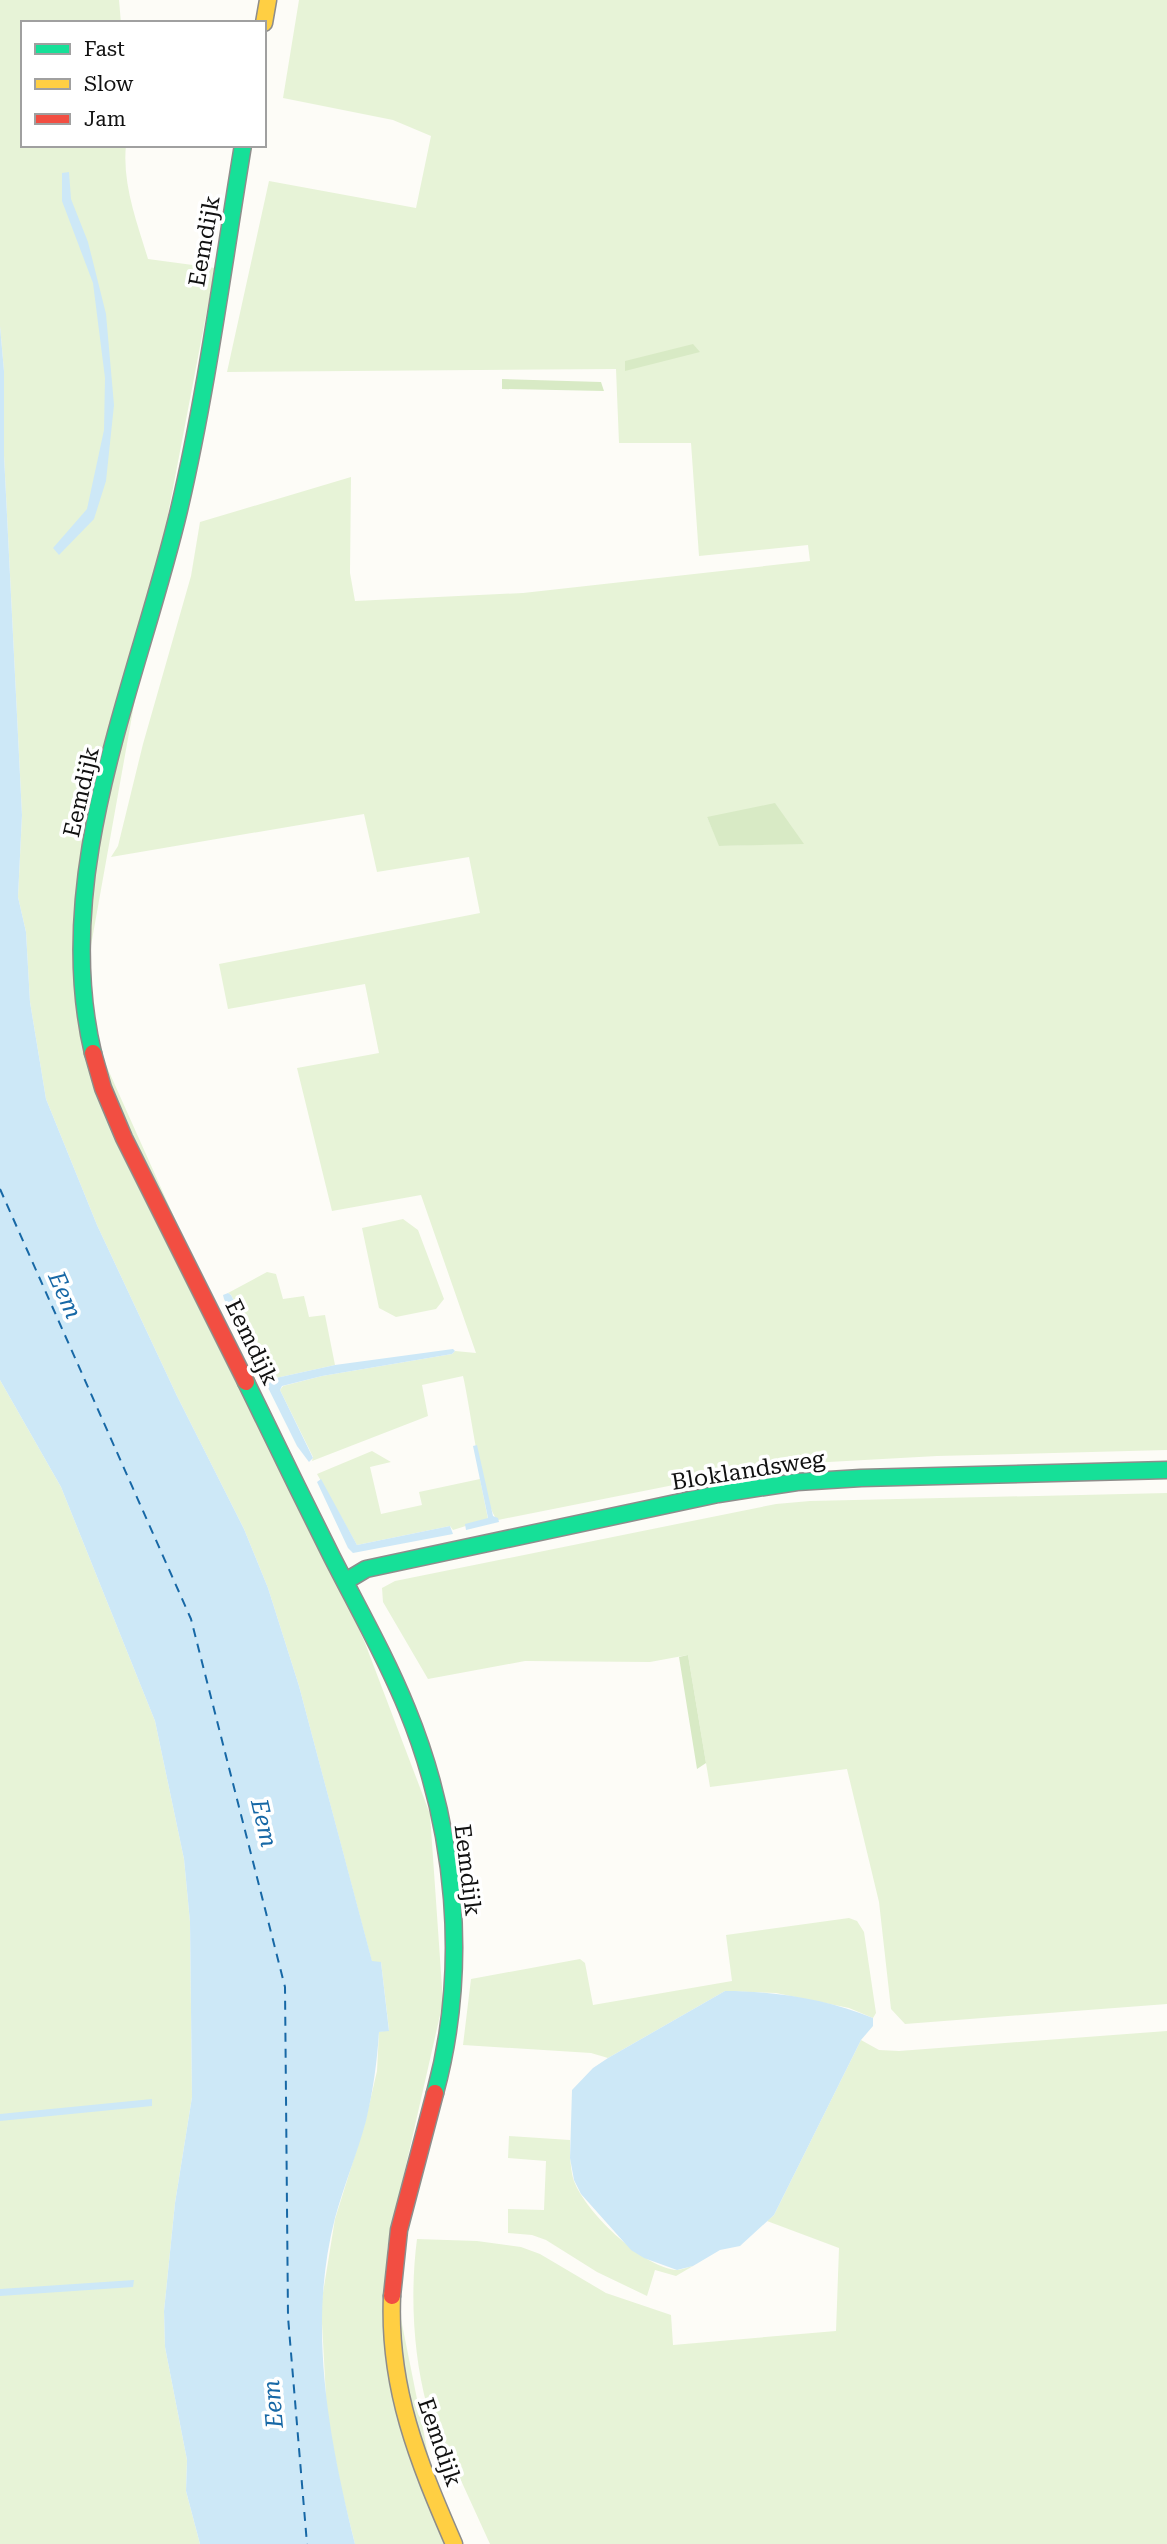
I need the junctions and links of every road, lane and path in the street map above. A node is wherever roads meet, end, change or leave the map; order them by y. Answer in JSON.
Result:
{"nodes":[{"id":1,"x":268,"y":0,"type":"edge"},
{"id":2,"x":264,"y":21,"type":"edge"},
{"id":3,"x":243,"y":147,"type":"edge"},
{"id":4,"x":1167,"y":1470,"type":"edge"},
{"id":5,"x":345,"y":1581,"type":"junction"},
{"id":6,"x":454,"y":2544,"type":"edge"}],
"edges":[{"from":1,"to":2,"type":"street"},
{"from":3,"to":5,"type":"street","name":"Eemdijk"},
{"from":4,"to":5,"type":"street","name":"Bloklandsweg"},
{"from":5,"to":6,"type":"street","name":"Eemdijk"}]}
